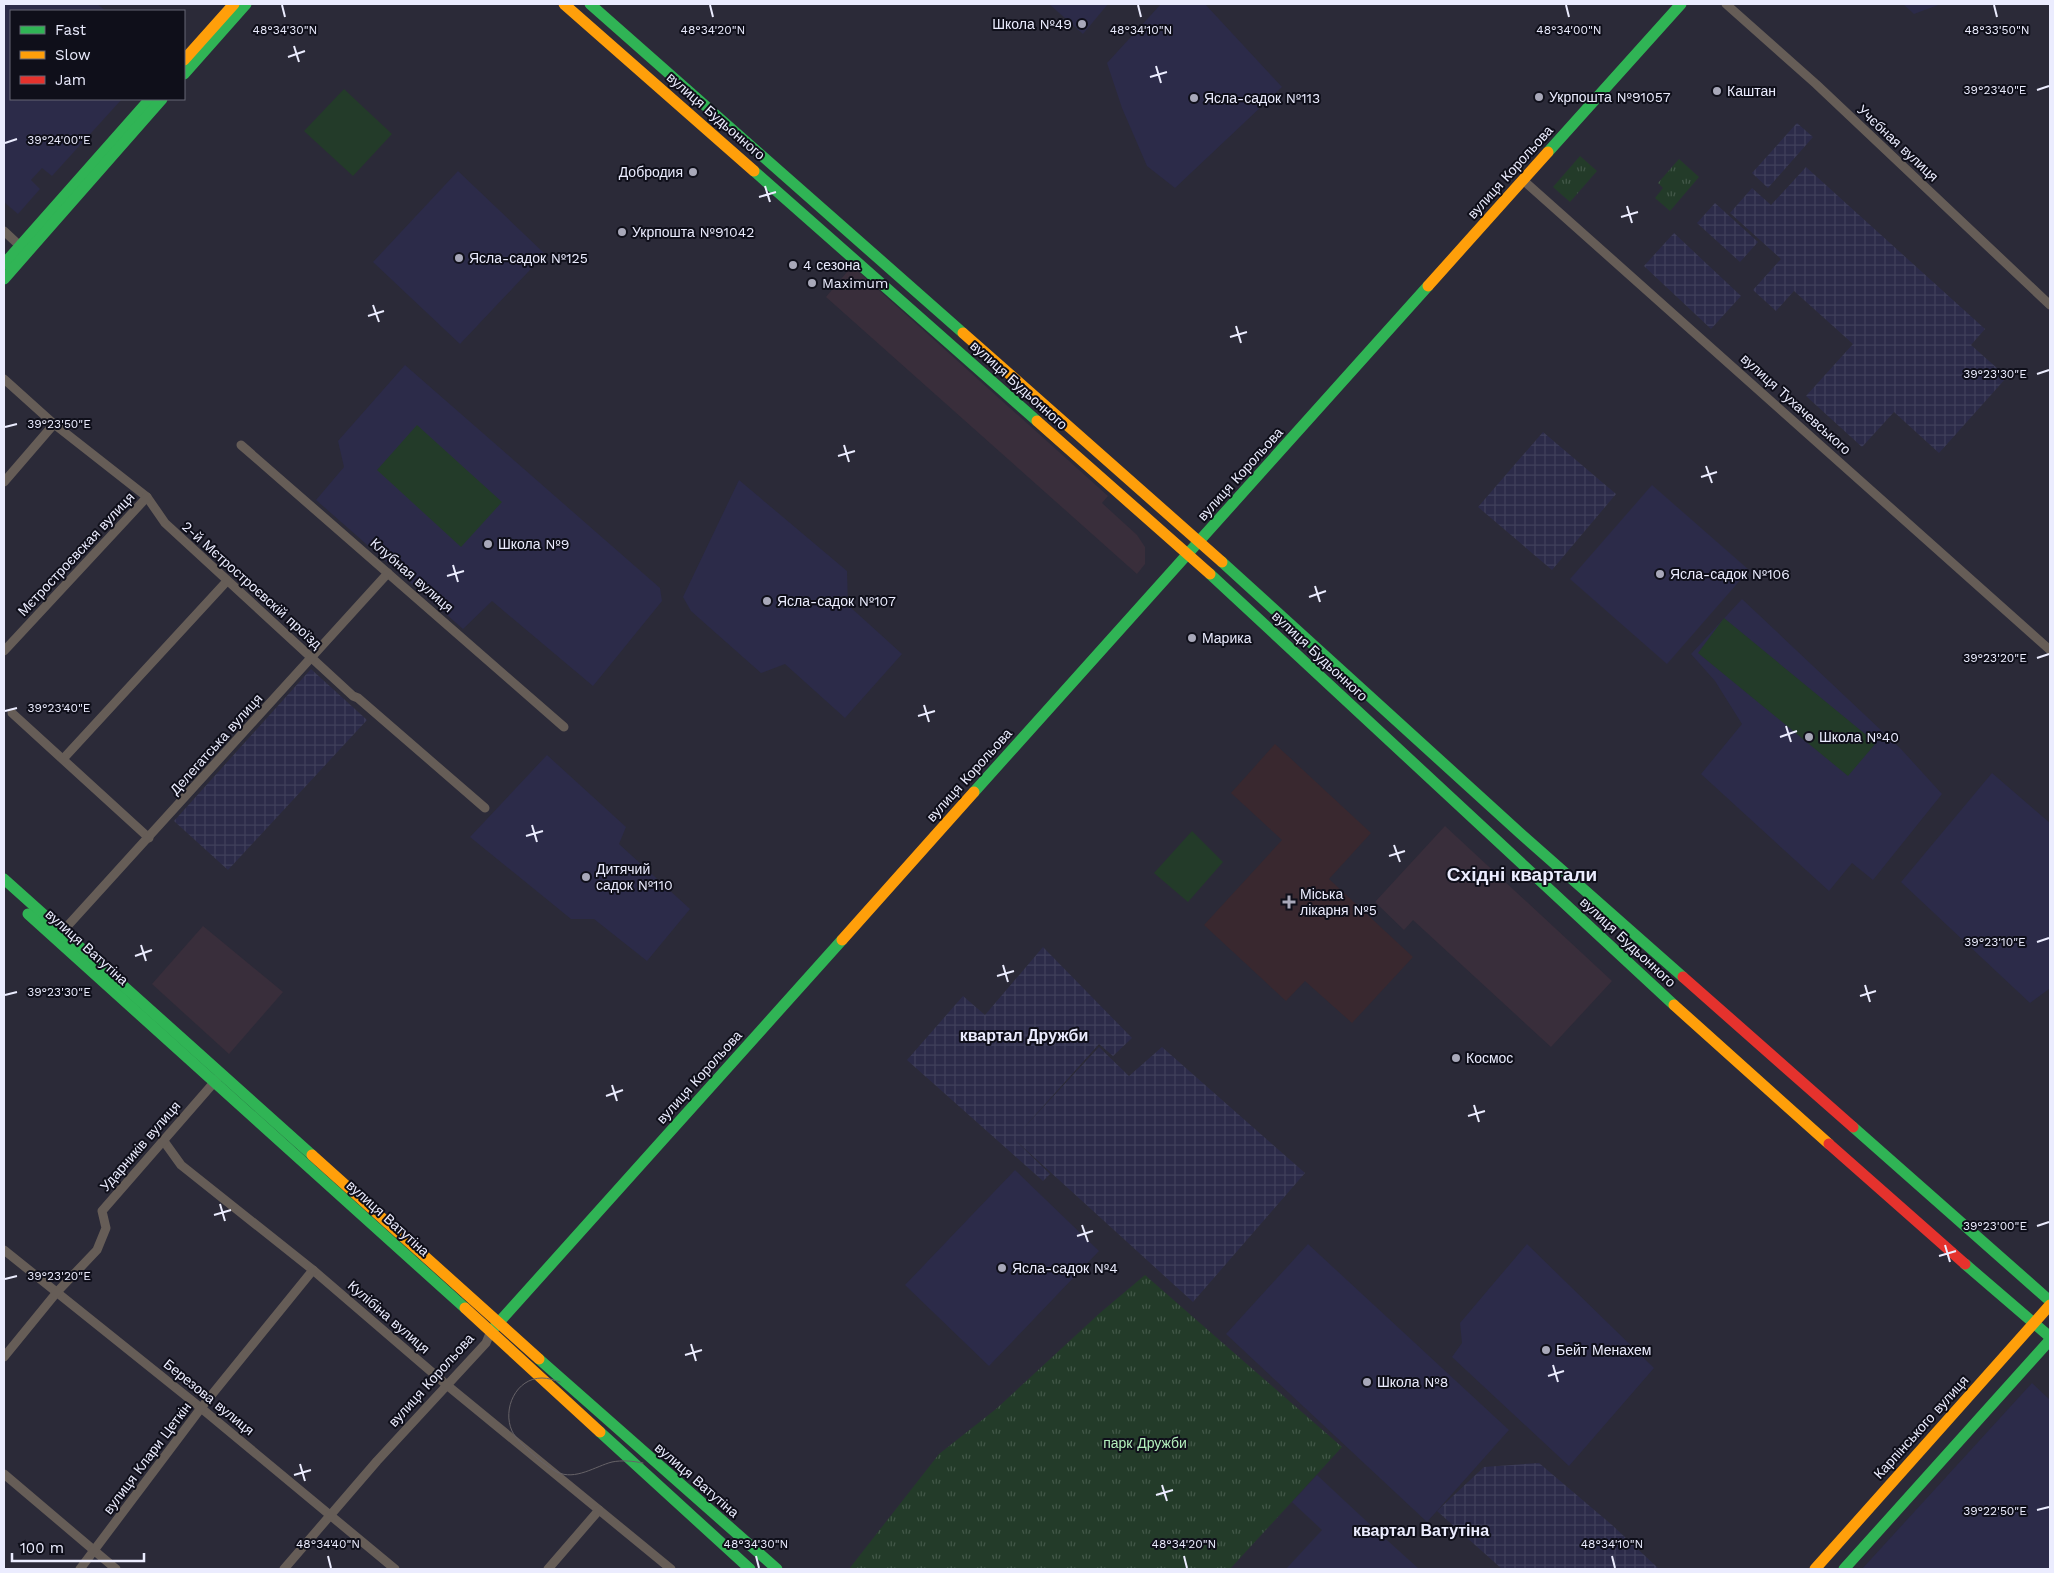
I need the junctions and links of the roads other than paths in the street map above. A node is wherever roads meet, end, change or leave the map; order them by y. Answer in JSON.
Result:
{"nodes":[{"id":1,"x":234,"y":4,"type":"edge"},
{"id":2,"x":246,"y":4,"type":"edge"},
{"id":3,"x":564,"y":4,"type":"edge"},
{"id":4,"x":590,"y":4,"type":"edge"},
{"id":5,"x":1681,"y":4,"type":"edge"},
{"id":6,"x":1726,"y":4,"type":"edge"},
{"id":7,"x":185,"y":59,"type":"edge"},
{"id":8,"x":185,"y":73,"type":"edge"},
{"id":9,"x":149,"y":100,"type":"edge"},
{"id":10,"x":161,"y":100,"type":"edge"},
{"id":11,"x":1523,"y":180,"type":"junction"},
{"id":12,"x":4,"y":231,"type":"edge"},
{"id":13,"x":20,"y":246,"type":"junction"},
{"id":14,"x":4,"y":264,"type":"edge"},
{"id":15,"x":4,"y":279,"type":"edge"},
{"id":16,"x":2050,"y":305,"type":"edge"},
{"id":17,"x":4,"y":379,"type":"edge"},
{"id":18,"x":54,"y":424,"type":"junction"},
{"id":19,"x":241,"y":446,"type":"dead end"},
{"id":20,"x":4,"y":482,"type":"edge"},
{"id":21,"x":147,"y":497,"type":"junction"},
{"id":22,"x":1199,"y":541,"type":"junction"},
{"id":23,"x":1187,"y":555,"type":"junction"},
{"id":24,"x":388,"y":573,"type":"junction"},
{"id":25,"x":227,"y":581,"type":"junction"},
{"id":26,"x":2050,"y":650,"type":"edge"},
{"id":27,"x":4,"y":652,"type":"edge"},
{"id":28,"x":312,"y":657,"type":"junction"},
{"id":29,"x":12,"y":713,"type":"dead end"},
{"id":30,"x":564,"y":726,"type":"dead end"},
{"id":31,"x":63,"y":759,"type":"junction"},
{"id":32,"x":485,"y":808,"type":"dead end"},
{"id":33,"x":149,"y":838,"type":"junction"},
{"id":34,"x":4,"y":879,"type":"edge"},
{"id":35,"x":4,"y":892,"type":"edge"},
{"id":36,"x":62,"y":932,"type":"junction"},
{"id":37,"x":217,"y":1078,"type":"junction"},
{"id":38,"x":163,"y":1140,"type":"junction"},
{"id":39,"x":4,"y":1250,"type":"edge"},
{"id":40,"x":312,"y":1270,"type":"junction"},
{"id":41,"x":57,"y":1292,"type":"junction"},
{"id":42,"x":2050,"y":1301,"type":"edge"},
{"id":43,"x":2050,"y":1305,"type":"edge"},
{"id":44,"x":2034,"y":1323,"type":"junction"},
{"id":45,"x":495,"y":1326,"type":"junction"},
{"id":46,"x":2050,"y":1338,"type":"edge"},
{"id":47,"x":4,"y":1356,"type":"edge"},
{"id":48,"x":448,"y":1386,"type":"junction"},
{"id":49,"x":201,"y":1408,"type":"junction"},
{"id":50,"x":4,"y":1474,"type":"edge"},
{"id":51,"x":599,"y":1510,"type":"junction"},
{"id":52,"x":331,"y":1515,"type":"junction"},
{"id":53,"x":94,"y":1552,"type":"junction"},
{"id":54,"x":80,"y":1569,"type":"edge"},
{"id":55,"x":116,"y":1569,"type":"edge"},
{"id":56,"x":284,"y":1569,"type":"edge"},
{"id":57,"x":395,"y":1569,"type":"edge"},
{"id":58,"x":548,"y":1569,"type":"edge"},
{"id":59,"x":671,"y":1569,"type":"edge"},
{"id":60,"x":750,"y":1569,"type":"edge"},
{"id":61,"x":777,"y":1569,"type":"edge"},
{"id":62,"x":1815,"y":1569,"type":"edge"},
{"id":63,"x":1844,"y":1569,"type":"edge"}],
"edges":[{"from":1,"to":7,"type":"main road"},
{"from":2,"to":8,"type":"main road"},
{"from":3,"to":23,"type":"main road","name":"вулиця Будьонного"},
{"from":4,"to":22,"type":"main road","name":"вулиця Будьонного"},
{"from":5,"to":11,"type":"main road","name":"вулиця Корольова"},
{"from":6,"to":16,"type":"street","name":"Учєбная вулиця"},
{"from":9,"to":13,"type":"main road"},
{"from":10,"to":15,"type":"main road"},
{"from":11,"to":22,"type":"main road","name":"вулиця Корольова"},
{"from":11,"to":26,"type":"street","name":"вулиця Тухачевського"},
{"from":12,"to":13,"type":"street"},
{"from":13,"to":14,"type":"main road"},
{"from":17,"to":18,"type":"street","name":"2-й Мєтростроєвскій проїзд"},
{"from":18,"to":20,"type":"street"},
{"from":18,"to":21,"type":"street","name":"2-й Мєтростроєвскій проїзд"},
{"from":19,"to":24,"type":"street","name":"Клубная вулиця"},
{"from":21,"to":25,"type":"street","name":"2-й Мєтростроєвскій проїзд"},
{"from":21,"to":27,"type":"street","name":"Мєтростроєвская вулиця"},
{"from":22,"to":23,"type":"main road","name":"вулиця Корольова"},
{"from":22,"to":42,"type":"main road","name":"вулиця Будьонного"},
{"from":23,"to":44,"type":"main road","name":"вулиця Будьонного"},
{"from":23,"to":45,"type":"main road","name":"вулиця Корольова"},
{"from":24,"to":28,"type":"street","name":"Делегатська вулиця"},
{"from":24,"to":30,"type":"street","name":"Клубная вулиця"},
{"from":25,"to":28,"type":"street","name":"2-й Мєтростроєвскій проїзд"},
{"from":25,"to":31,"type":"street"},
{"from":28,"to":32,"type":"street","name":"2-й Мєтростроєвскій проїзд"},
{"from":28,"to":33,"type":"street","name":"Делегатська вулиця"},
{"from":29,"to":31,"type":"street"},
{"from":31,"to":33,"type":"street"},
{"from":33,"to":36,"type":"street","name":"Делегатська вулиця"},
{"from":34,"to":36,"type":"main road","name":"вулиця Ватутіна"},
{"from":35,"to":37,"type":"main road","name":"вулиця Ватутіна"},
{"from":36,"to":37,"type":"main road","name":"вулиця Ватутіна"},
{"from":37,"to":38,"type":"street","name":"Ударників вулиця"},
{"from":37,"to":45,"type":"main road","name":"вулиця Ватутіна"},
{"from":38,"to":40,"type":"street","name":"Кулібіна вулиця"},
{"from":38,"to":41,"type":"street","name":"Ударників вулиця"},
{"from":39,"to":41,"type":"street","name":"Березова вулиця"},
{"from":40,"to":48,"type":"street","name":"Кулібіна вулиця"},
{"from":40,"to":49,"type":"street","name":"вулиця Клари Цеткін"},
{"from":41,"to":47,"type":"street","name":"Ударників вулиця"},
{"from":41,"to":49,"type":"street","name":"Березова вулиця"},
{"from":43,"to":44,"type":"main road","name":"Карпінського вулиця"},
{"from":44,"to":46,"type":"main road","name":"вулиця Будьонного"},
{"from":44,"to":62,"type":"main road","name":"Карпінського вулиця"},
{"from":45,"to":48,"type":"street","name":"вулиця Корольова"},
{"from":45,"to":60,"type":"main road","name":"вулиця Ватутіна"},
{"from":45,"to":61,"type":"main road","name":"вулиця Ватутіна"},
{"from":46,"to":63,"type":"main road"},
{"from":48,"to":51,"type":"street","name":"Кулібіна вулиця"},
{"from":48,"to":52,"type":"street","name":"вулиця Корольова"},
{"from":49,"to":52,"type":"street","name":"Березова вулиця"},
{"from":49,"to":53,"type":"street","name":"вулиця Клари Цеткін"},
{"from":50,"to":53,"type":"street"},
{"from":51,"to":58,"type":"street"},
{"from":51,"to":59,"type":"street","name":"Кулібіна вулиця"},
{"from":52,"to":56,"type":"street","name":"вулиця Корольова"},
{"from":52,"to":57,"type":"street","name":"Березова вулиця"},
{"from":53,"to":54,"type":"street","name":"вулиця Клари Цеткін"},
{"from":53,"to":55,"type":"street"}]}
